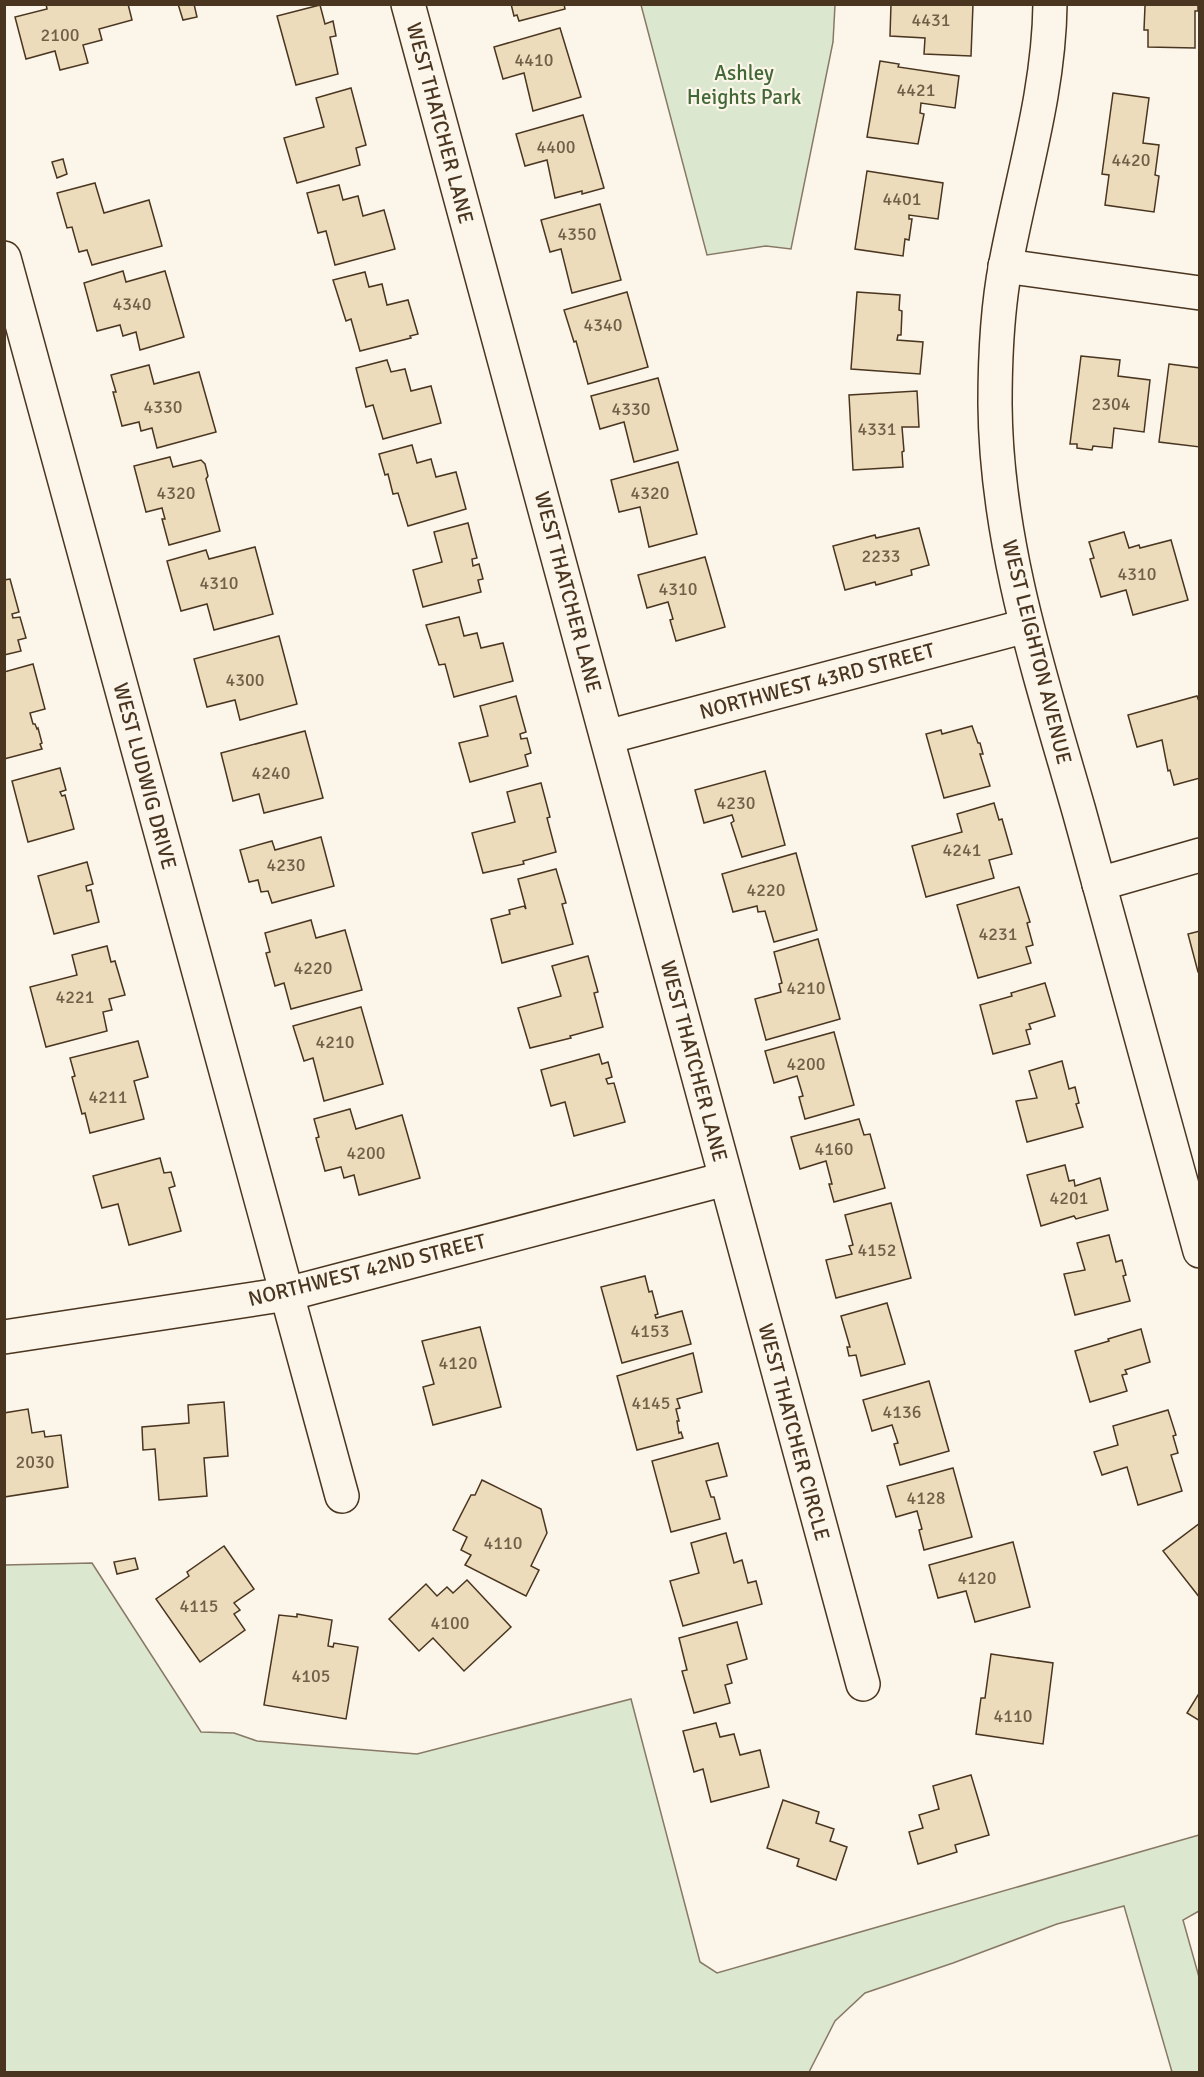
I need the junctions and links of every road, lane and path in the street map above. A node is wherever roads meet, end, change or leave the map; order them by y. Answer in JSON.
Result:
{"nodes":[{"id":1,"x":408,"y":4,"type":"edge"},
{"id":2,"x":1050,"y":4,"type":"edge"},
{"id":3,"x":4,"y":258,"type":"edge"},
{"id":4,"x":1005,"y":266,"type":"junction"},
{"id":5,"x":1200,"y":293,"type":"edge"},
{"id":6,"x":1026,"y":626,"type":"junction"},
{"id":7,"x":607,"y":737,"type":"junction"},
{"id":8,"x":1200,"y":855,"type":"edge"},
{"id":9,"x":1099,"y":884,"type":"junction"},
{"id":10,"x":725,"y":1179,"type":"junction"},
{"id":11,"x":1200,"y":1251,"type":"edge"},
{"id":12,"x":287,"y":1294,"type":"junction"},
{"id":13,"x":4,"y":1337,"type":"edge"},
{"id":14,"x":342,"y":1496,"type":"dead end"},
{"id":15,"x":863,"y":1684,"type":"dead end"}],
"edges":[{"from":1,"to":7,"type":"street","name":"WEST THATCHER LANE"},
{"from":2,"to":4,"type":"street","name":"WEST LEIGHTON AVENUE"},
{"from":3,"to":12,"type":"street","name":"WEST LUDWIG DRIVE"},
{"from":4,"to":5,"type":"street"},
{"from":4,"to":6,"type":"street","name":"WEST LEIGHTON AVENUE"},
{"from":6,"to":7,"type":"street","name":"NORTHWEST 43RD STREET"},
{"from":6,"to":9,"type":"street","name":"WEST LEIGHTON AVENUE"},
{"from":7,"to":10,"type":"street","name":"WEST THATCHER LANE"},
{"from":8,"to":9,"type":"street"},
{"from":9,"to":11,"type":"street","name":"WEST LEIGHTON AVENUE"},
{"from":10,"to":12,"type":"street","name":"NORTHWEST 42ND STREET"},
{"from":10,"to":15,"type":"street","name":"WEST THATCHER CIRCLE"},
{"from":12,"to":13,"type":"street","name":"NORTHWEST 42ND STREET"},
{"from":12,"to":14,"type":"street","name":"WEST LUDWIG DRIVE"}]}
